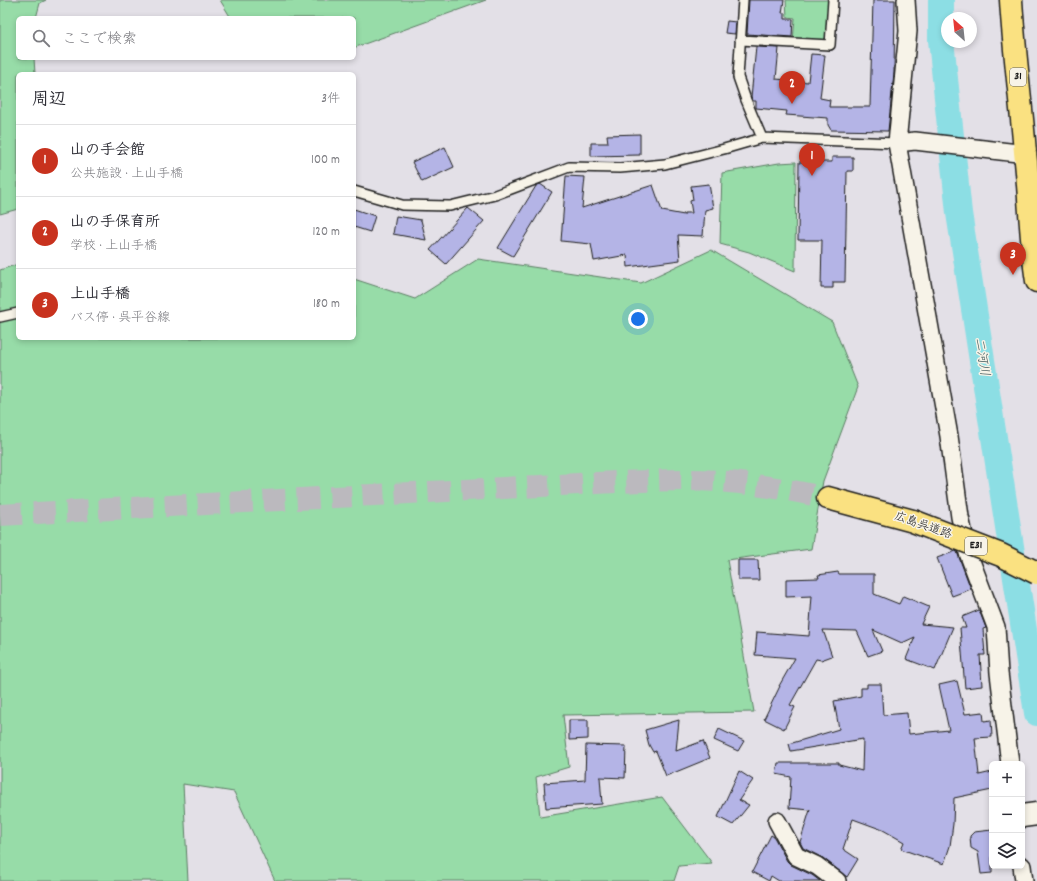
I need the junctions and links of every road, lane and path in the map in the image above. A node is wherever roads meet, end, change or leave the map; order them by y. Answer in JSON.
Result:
{"nodes":[{"id":1,"x":743,"y":0,"type":"edge"},
{"id":2,"x":833,"y":0,"type":"edge"},
{"id":3,"x":906,"y":0,"type":"edge"},
{"id":4,"x":1011,"y":0,"type":"edge"},
{"id":5,"x":740,"y":40,"type":"junction"},
{"id":6,"x":762,"y":138,"type":"junction"},
{"id":7,"x":897,"y":143,"type":"junction"},
{"id":8,"x":1031,"y":154,"type":"edge"},
{"id":9,"x":356,"y":192,"type":"edge"},
{"id":10,"x":1037,"y":281,"type":"edge"},
{"id":11,"x":16,"y":313,"type":"edge"},
{"id":12,"x":0,"y":316,"type":"edge"},
{"id":13,"x":828,"y":498,"type":"tunnel mouth"},
{"id":14,"x":1037,"y":573,"type":"edge"},
{"id":15,"x":1010,"y":761,"type":"edge"},
{"id":16,"x":777,"y":821,"type":"dead end"},
{"id":17,"x":1022,"y":869,"type":"edge"},
{"id":18,"x":837,"y":881,"type":"edge"},
{"id":19,"x":1024,"y":881,"type":"edge"}],
"edges":[{"from":1,"to":5,"type":"lane"},
{"from":2,"to":5,"type":"lane"},
{"from":3,"to":7,"type":"street"},
{"from":4,"to":8,"type":"main road","number":"31"},
{"from":5,"to":6,"type":"lane"},
{"from":6,"to":7,"type":"lane"},
{"from":6,"to":9,"type":"lane"},
{"from":7,"to":8,"type":"street"},
{"from":7,"to":15,"type":"street"},
{"from":8,"to":10,"type":"main road","number":"31"},
{"from":11,"to":12,"type":"lane"},
{"from":13,"to":14,"type":"main road","name":"広島呉道路","number":"E31","bridge":true},
{"from":16,"to":18,"type":"street"},
{"from":17,"to":19,"type":"street"}]}
